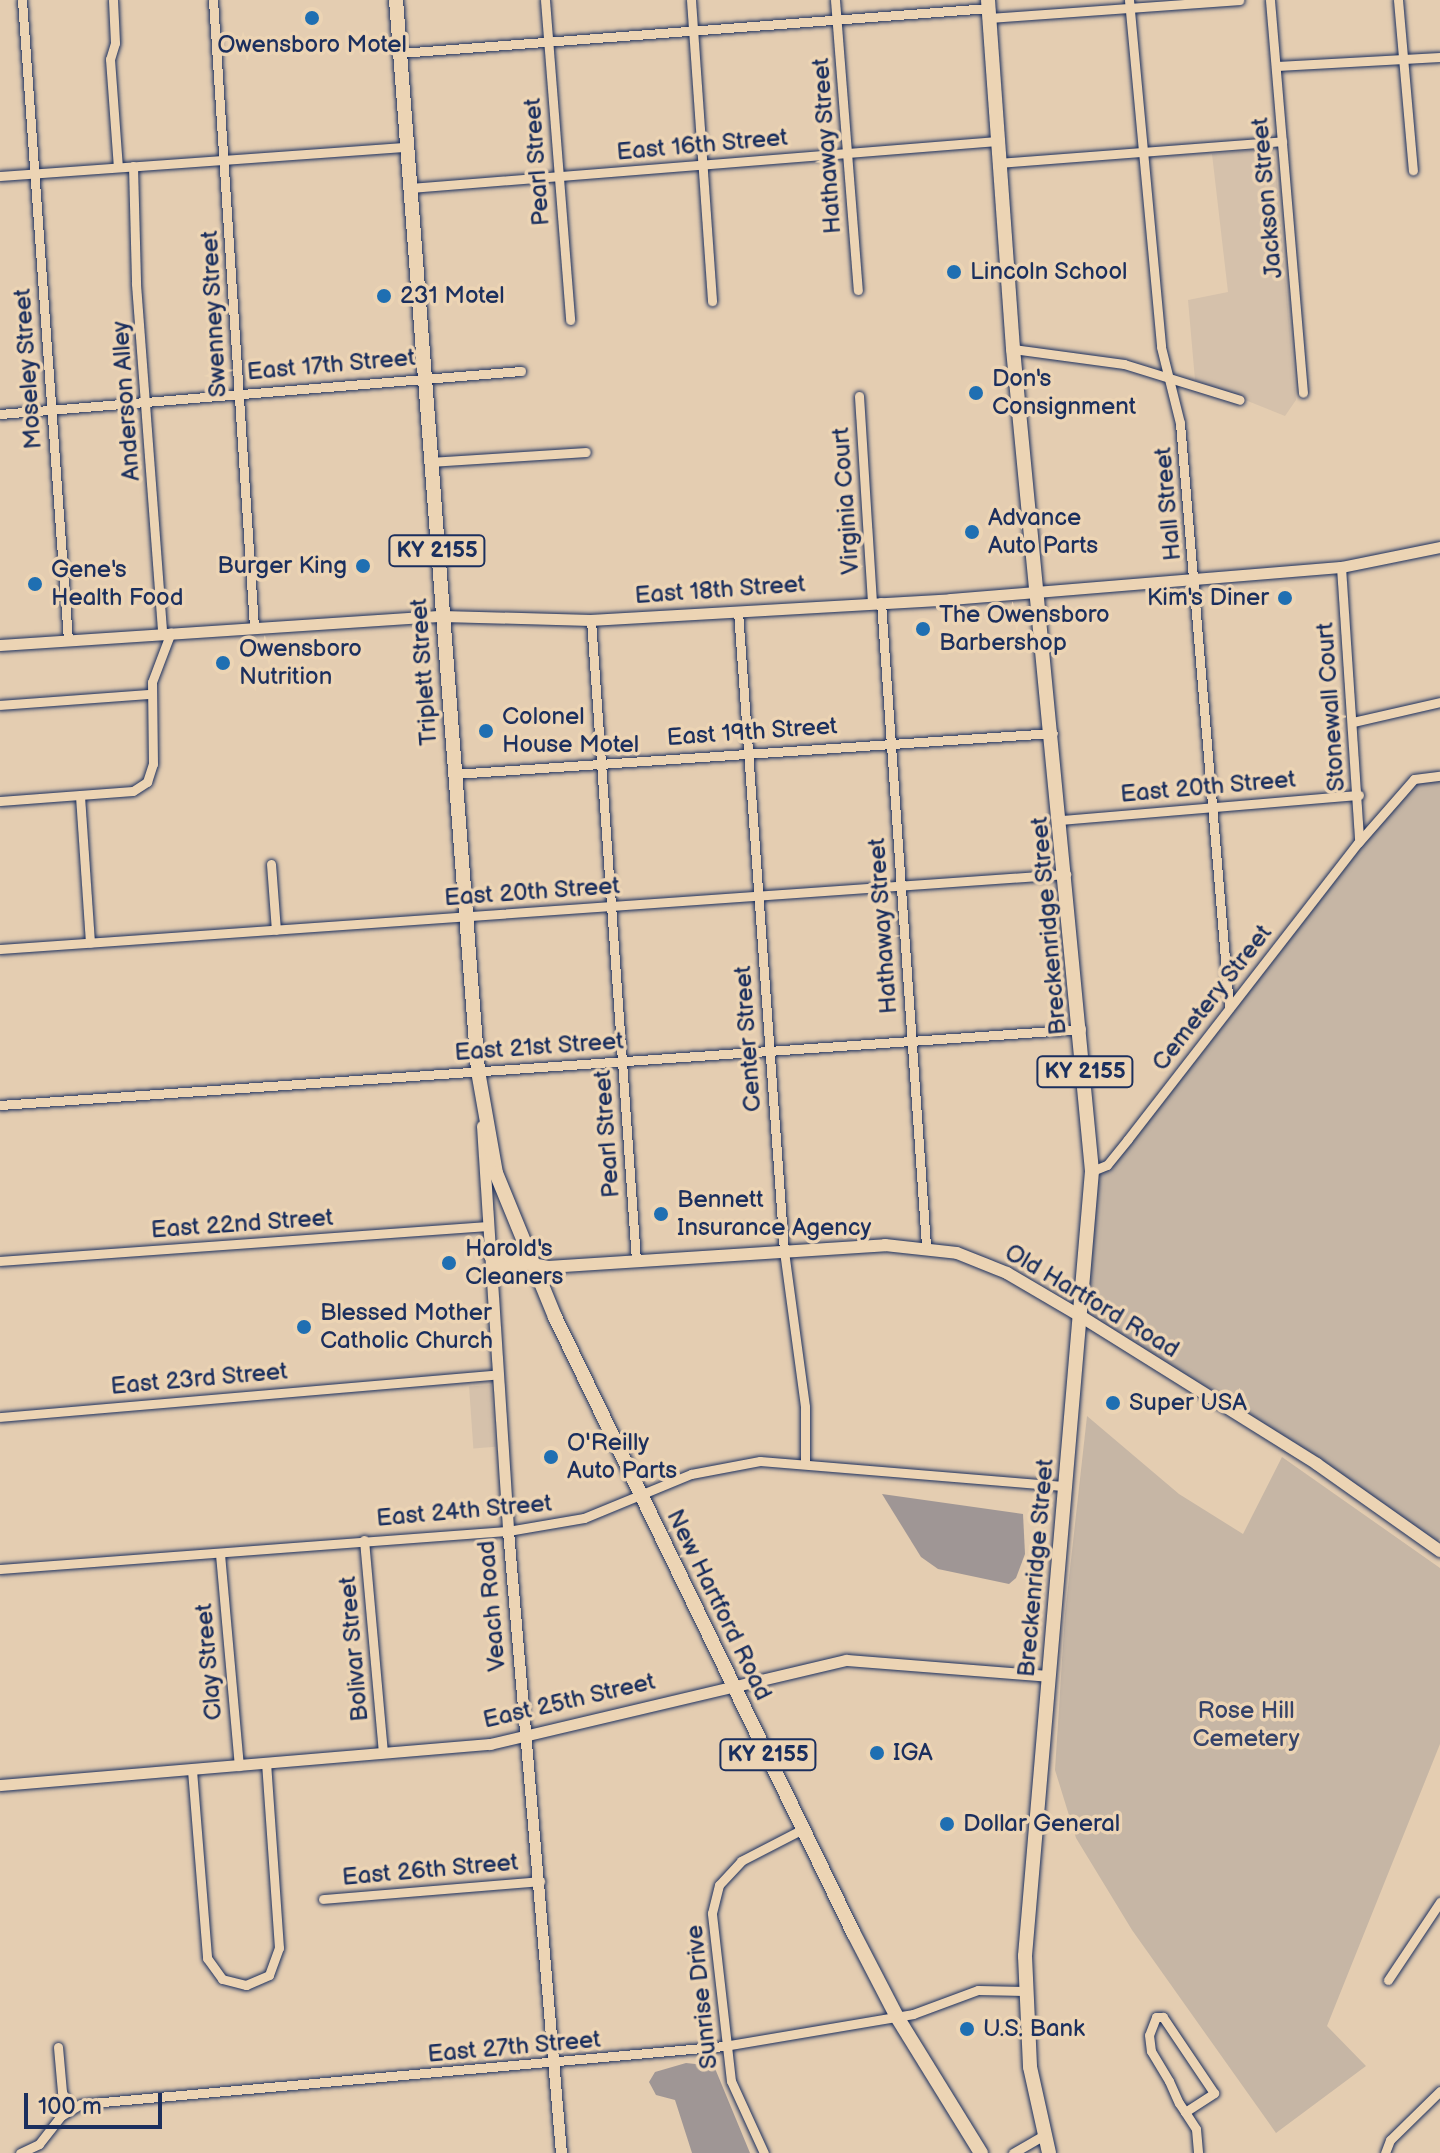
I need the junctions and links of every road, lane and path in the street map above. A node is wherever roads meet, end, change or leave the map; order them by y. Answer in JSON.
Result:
{"nodes":[{"id":1,"x":22,"y":0,"type":"edge"},
{"id":2,"x":113,"y":0,"type":"edge"},
{"id":3,"x":213,"y":0,"type":"edge"},
{"id":4,"x":396,"y":0,"type":"edge"},
{"id":5,"x":545,"y":0,"type":"edge"},
{"id":6,"x":691,"y":0,"type":"edge"},
{"id":7,"x":835,"y":0,"type":"edge"},
{"id":8,"x":1239,"y":0,"type":"edge"},
{"id":9,"x":1270,"y":0,"type":"edge"},
{"id":10,"x":1398,"y":0,"type":"edge"},
{"id":11,"x":1130,"y":4,"type":"edge"},
{"id":12,"x":989,"y":9,"type":"edge"},
{"id":13,"x":837,"y":19,"type":"junction"},
{"id":14,"x":693,"y":30,"type":"junction"},
{"id":15,"x":548,"y":42,"type":"junction"},
{"id":16,"x":400,"y":53,"type":"junction"},
{"id":17,"x":1440,"y":57,"type":"edge"},
{"id":18,"x":1403,"y":60,"type":"junction"},
{"id":19,"x":1277,"y":66,"type":"junction"},
{"id":20,"x":997,"y":141,"type":"junction"},
{"id":21,"x":1282,"y":141,"type":"junction"},
{"id":22,"x":407,"y":147,"type":"junction"},
{"id":23,"x":1143,"y":152,"type":"junction"},
{"id":24,"x":848,"y":154,"type":"junction"},
{"id":25,"x":224,"y":160,"type":"junction"},
{"id":26,"x":999,"y":163,"type":"junction"},
{"id":27,"x":702,"y":165,"type":"junction"},
{"id":28,"x":133,"y":166,"type":"junction"},
{"id":29,"x":118,"y":167,"type":"junction"},
{"id":30,"x":1413,"y":170,"type":"dead end"},
{"id":31,"x":34,"y":174,"type":"junction"},
{"id":32,"x":0,"y":176,"type":"edge"},
{"id":33,"x":558,"y":177,"type":"junction"},
{"id":34,"x":410,"y":188,"type":"junction"},
{"id":35,"x":858,"y":290,"type":"dead end"},
{"id":36,"x":712,"y":301,"type":"dead end"},
{"id":37,"x":570,"y":320,"type":"dead end"},
{"id":38,"x":1013,"y":349,"type":"junction"},
{"id":39,"x":521,"y":371,"type":"dead end"},
{"id":40,"x":423,"y":378,"type":"junction"},
{"id":41,"x":1171,"y":378,"type":"junction"},
{"id":42,"x":238,"y":393,"type":"junction"},
{"id":43,"x":1303,"y":393,"type":"dead end"},
{"id":44,"x":859,"y":396,"type":"dead end"},
{"id":45,"x":1240,"y":400,"type":"dead end"},
{"id":46,"x":147,"y":404,"type":"junction"},
{"id":47,"x":51,"y":411,"type":"junction"},
{"id":48,"x":0,"y":414,"type":"edge"},
{"id":49,"x":586,"y":452,"type":"dead end"},
{"id":50,"x":430,"y":462,"type":"junction"},
{"id":51,"x":1440,"y":547,"type":"edge"},
{"id":52,"x":1341,"y":567,"type":"junction"},
{"id":53,"x":1195,"y":580,"type":"junction"},
{"id":54,"x":1040,"y":592,"type":"junction"},
{"id":55,"x":877,"y":602,"type":"junction"},
{"id":56,"x":738,"y":611,"type":"junction"},
{"id":57,"x":442,"y":616,"type":"junction"},
{"id":58,"x":591,"y":620,"type":"junction"},
{"id":59,"x":254,"y":627,"type":"junction"},
{"id":60,"x":167,"y":633,"type":"junction"},
{"id":61,"x":68,"y":640,"type":"junction"},
{"id":62,"x":0,"y":645,"type":"edge"},
{"id":63,"x":151,"y":694,"type":"junction"},
{"id":64,"x":1440,"y":702,"type":"edge"},
{"id":65,"x":0,"y":705,"type":"edge"},
{"id":66,"x":1353,"y":722,"type":"junction"},
{"id":67,"x":1053,"y":733,"type":"junction"},
{"id":68,"x":890,"y":743,"type":"junction"},
{"id":69,"x":748,"y":753,"type":"junction"},
{"id":70,"x":601,"y":764,"type":"junction"},
{"id":71,"x":454,"y":774,"type":"junction"},
{"id":72,"x":1440,"y":776,"type":"edge"},
{"id":73,"x":1359,"y":795,"type":"junction"},
{"id":74,"x":80,"y":796,"type":"junction"},
{"id":75,"x":0,"y":801,"type":"edge"},
{"id":76,"x":1214,"y":807,"type":"junction"},
{"id":77,"x":1061,"y":820,"type":"junction"},
{"id":78,"x":1358,"y":843,"type":"junction"},
{"id":79,"x":271,"y":864,"type":"dead end"},
{"id":80,"x":1066,"y":874,"type":"junction"},
{"id":81,"x":901,"y":887,"type":"junction"},
{"id":82,"x":759,"y":896,"type":"junction"},
{"id":83,"x":611,"y":906,"type":"junction"},
{"id":84,"x":466,"y":916,"type":"junction"},
{"id":85,"x":276,"y":930,"type":"junction"},
{"id":86,"x":90,"y":943,"type":"junction"},
{"id":87,"x":0,"y":949,"type":"edge"},
{"id":88,"x":1229,"y":1007,"type":"junction"},
{"id":89,"x":1081,"y":1029,"type":"junction"},
{"id":90,"x":911,"y":1041,"type":"junction"},
{"id":91,"x":769,"y":1050,"type":"junction"},
{"id":92,"x":622,"y":1061,"type":"junction"},
{"id":93,"x":478,"y":1071,"type":"junction"},
{"id":94,"x":481,"y":1101,"type":"junction"},
{"id":95,"x":0,"y":1105,"type":"edge"},
{"id":96,"x":1092,"y":1171,"type":"junction"},
{"id":97,"x":487,"y":1226,"type":"junction"},
{"id":98,"x":926,"y":1246,"type":"junction"},
{"id":99,"x":784,"y":1251,"type":"junction"},
{"id":100,"x":0,"y":1261,"type":"edge"},
{"id":101,"x":636,"y":1261,"type":"junction"},
{"id":102,"x":490,"y":1263,"type":"junction"},
{"id":103,"x":529,"y":1263,"type":"junction"},
{"id":104,"x":1082,"y":1317,"type":"junction"},
{"id":105,"x":498,"y":1374,"type":"junction"},
{"id":106,"x":0,"y":1417,"type":"edge"},
{"id":107,"x":805,"y":1462,"type":"junction"},
{"id":108,"x":1066,"y":1486,"type":"junction"},
{"id":109,"x":641,"y":1495,"type":"junction"},
{"id":110,"x":508,"y":1531,"type":"junction"},
{"id":111,"x":364,"y":1540,"type":"junction"},
{"id":112,"x":1440,"y":1551,"type":"edge"},
{"id":113,"x":220,"y":1554,"type":"junction"},
{"id":114,"x":0,"y":1569,"type":"edge"},
{"id":115,"x":1048,"y":1676,"type":"junction"},
{"id":116,"x":734,"y":1685,"type":"junction"},
{"id":117,"x":527,"y":1737,"type":"junction"},
{"id":118,"x":383,"y":1753,"type":"junction"},
{"id":119,"x":266,"y":1764,"type":"junction"},
{"id":120,"x":239,"y":1766,"type":"junction"},
{"id":121,"x":192,"y":1770,"type":"junction"},
{"id":122,"x":0,"y":1785,"type":"edge"},
{"id":123,"x":803,"y":1829,"type":"junction"},
{"id":124,"x":540,"y":1881,"type":"junction"},
{"id":125,"x":323,"y":1899,"type":"dead end"},
{"id":126,"x":1440,"y":1902,"type":"edge"},
{"id":127,"x":1388,"y":1980,"type":"dead end"},
{"id":128,"x":1024,"y":1991,"type":"junction"},
{"id":129,"x":897,"y":2017,"type":"junction"},
{"id":130,"x":724,"y":2046,"type":"junction"},
{"id":131,"x":58,"y":2047,"type":"dead end"},
{"id":132,"x":555,"y":2064,"type":"junction"},
{"id":133,"x":1440,"y":2091,"type":"edge"},
{"id":134,"x":70,"y":2109,"type":"junction"},
{"id":135,"x":1185,"y":2112,"type":"junction"},
{"id":136,"x":1044,"y":2135,"type":"junction"},
{"id":137,"x":20,"y":2153,"type":"edge"},
{"id":138,"x":561,"y":2153,"type":"edge"},
{"id":139,"x":764,"y":2153,"type":"edge"},
{"id":140,"x":981,"y":2153,"type":"edge"},
{"id":141,"x":1013,"y":2153,"type":"edge"},
{"id":142,"x":1049,"y":2153,"type":"edge"},
{"id":143,"x":1198,"y":2153,"type":"edge"},
{"id":144,"x":1385,"y":2153,"type":"edge"}],
"edges":[{"from":1,"to":31,"type":"street","name":"Moseley Street"},
{"from":2,"to":29,"type":"street"},
{"from":3,"to":25,"type":"street","name":"Swenney Street"},
{"from":4,"to":16,"type":"main road","name":"Triplett Street","number":"KY 2155"},
{"from":5,"to":15,"type":"street","name":"Pearl Street"},
{"from":6,"to":14,"type":"street"},
{"from":7,"to":13,"type":"street","name":"Hathaway Street"},
{"from":8,"to":11,"type":"street"},
{"from":9,"to":19,"type":"street","name":"Jackson Street"},
{"from":10,"to":18,"type":"street"},
{"from":11,"to":12,"type":"street"},
{"from":11,"to":23,"type":"street","name":"Hall Street"},
{"from":12,"to":13,"type":"street"},
{"from":12,"to":20,"type":"main road","name":"Breckenridge Street","number":"KY 2155"},
{"from":13,"to":14,"type":"street"},
{"from":13,"to":24,"type":"street","name":"Hathaway Street"},
{"from":14,"to":15,"type":"street"},
{"from":14,"to":27,"type":"street"},
{"from":15,"to":16,"type":"street"},
{"from":15,"to":33,"type":"street","name":"Pearl Street"},
{"from":16,"to":22,"type":"main road","name":"Triplett Street","number":"KY 2155"},
{"from":17,"to":18,"type":"street"},
{"from":18,"to":19,"type":"street"},
{"from":18,"to":30,"type":"street"},
{"from":19,"to":21,"type":"street","name":"Jackson Street"},
{"from":20,"to":24,"type":"street","name":"East 16th Street"},
{"from":20,"to":26,"type":"main road","name":"Breckenridge Street","number":"KY 2155"},
{"from":21,"to":23,"type":"street"},
{"from":21,"to":43,"type":"street","name":"Jackson Street"},
{"from":22,"to":25,"type":"street"},
{"from":22,"to":34,"type":"main road","name":"Triplett Street","number":"KY 2155"},
{"from":23,"to":26,"type":"street"},
{"from":23,"to":41,"type":"street","name":"Hall Street"},
{"from":24,"to":27,"type":"street","name":"East 16th Street"},
{"from":24,"to":35,"type":"street","name":"Hathaway Street"},
{"from":25,"to":28,"type":"street"},
{"from":25,"to":42,"type":"street","name":"Swenney Street"},
{"from":26,"to":38,"type":"main road","name":"Breckenridge Street","number":"KY 2155"},
{"from":27,"to":33,"type":"street","name":"East 16th Street"},
{"from":27,"to":36,"type":"street"},
{"from":28,"to":29,"type":"street"},
{"from":28,"to":46,"type":"street","name":"Anderson Alley"},
{"from":29,"to":31,"type":"street"},
{"from":31,"to":32,"type":"street"},
{"from":31,"to":47,"type":"street","name":"Moseley Street"},
{"from":33,"to":34,"type":"street","name":"East 16th Street"},
{"from":33,"to":37,"type":"street","name":"Pearl Street"},
{"from":34,"to":40,"type":"main road","name":"Triplett Street","number":"KY 2155"},
{"from":38,"to":41,"type":"street"},
{"from":38,"to":54,"type":"main road","name":"Breckenridge Street","number":"KY 2155"},
{"from":39,"to":40,"type":"street","name":"East 17th Street"},
{"from":40,"to":42,"type":"street","name":"East 17th Street"},
{"from":40,"to":50,"type":"main road","name":"Triplett Street","number":"KY 2155"},
{"from":41,"to":45,"type":"street"},
{"from":41,"to":53,"type":"street","name":"Hall Street"},
{"from":42,"to":46,"type":"street","name":"East 17th Street"},
{"from":42,"to":59,"type":"street","name":"Swenney Street"},
{"from":44,"to":55,"type":"street","name":"Virginia Court"},
{"from":46,"to":47,"type":"street","name":"East 17th Street"},
{"from":46,"to":60,"type":"street","name":"Anderson Alley"},
{"from":47,"to":48,"type":"street","name":"East 17th Street"},
{"from":47,"to":61,"type":"street","name":"Moseley Street"},
{"from":49,"to":50,"type":"street"},
{"from":50,"to":57,"type":"main road","name":"Triplett Street","number":"KY 2155"},
{"from":51,"to":52,"type":"street","name":"East 18th Street"},
{"from":52,"to":53,"type":"street","name":"East 18th Street"},
{"from":52,"to":66,"type":"street","name":"Stonewall Court"},
{"from":53,"to":54,"type":"street","name":"East 18th Street"},
{"from":53,"to":76,"type":"street","name":"Hall Street"},
{"from":54,"to":55,"type":"street","name":"East 18th Street"},
{"from":54,"to":67,"type":"main road","name":"Breckenridge Street","number":"KY 2155"},
{"from":55,"to":56,"type":"street","name":"East 18th Street"},
{"from":55,"to":68,"type":"street","name":"Hathaway Street"},
{"from":56,"to":58,"type":"street","name":"East 18th Street"},
{"from":56,"to":69,"type":"street","name":"Center Street"},
{"from":57,"to":58,"type":"street","name":"East 18th Street"},
{"from":57,"to":59,"type":"street","name":"East 18th Street"},
{"from":57,"to":71,"type":"main road","name":"Triplett Street","number":"KY 2155"},
{"from":58,"to":70,"type":"street","name":"Pearl Street"},
{"from":59,"to":60,"type":"street","name":"East 18th Street"},
{"from":60,"to":61,"type":"street","name":"East 18th Street"},
{"from":60,"to":63,"type":"street"},
{"from":61,"to":62,"type":"street","name":"East 18th Street"},
{"from":63,"to":65,"type":"street"},
{"from":63,"to":74,"type":"street"},
{"from":64,"to":66,"type":"street"},
{"from":66,"to":73,"type":"street","name":"Stonewall Court"},
{"from":67,"to":68,"type":"street","name":"East 19th Street"},
{"from":67,"to":77,"type":"main road","name":"Breckenridge Street","number":"KY 2155"},
{"from":68,"to":69,"type":"street","name":"East 19th Street"},
{"from":68,"to":81,"type":"street","name":"Hathaway Street"},
{"from":69,"to":70,"type":"street","name":"East 19th Street"},
{"from":69,"to":82,"type":"street","name":"Center Street"},
{"from":70,"to":71,"type":"street","name":"East 19th Street"},
{"from":70,"to":83,"type":"street","name":"Pearl Street"},
{"from":71,"to":84,"type":"main road","name":"Triplett Street","number":"KY 2155"},
{"from":72,"to":78,"type":"street","name":"Cemetery Street"},
{"from":73,"to":76,"type":"street","name":"East 20th Street"},
{"from":73,"to":78,"type":"street","name":"Stonewall Court"},
{"from":74,"to":75,"type":"street"},
{"from":74,"to":86,"type":"street"},
{"from":76,"to":77,"type":"street","name":"East 20th Street"},
{"from":76,"to":88,"type":"street","name":"Hall Street"},
{"from":77,"to":80,"type":"main road","name":"Breckenridge Street","number":"KY 2155"},
{"from":78,"to":88,"type":"street","name":"Cemetery Street"},
{"from":79,"to":85,"type":"street"},
{"from":80,"to":81,"type":"street","name":"East 20th Street"},
{"from":80,"to":89,"type":"main road","name":"Breckenridge Street","number":"KY 2155"},
{"from":81,"to":82,"type":"street","name":"East 20th Street"},
{"from":81,"to":90,"type":"street","name":"Hathaway Street"},
{"from":82,"to":83,"type":"street","name":"East 20th Street"},
{"from":82,"to":91,"type":"street","name":"Center Street"},
{"from":83,"to":84,"type":"street","name":"East 20th Street"},
{"from":83,"to":92,"type":"street","name":"Pearl Street"},
{"from":84,"to":85,"type":"street","name":"East 20th Street"},
{"from":84,"to":93,"type":"main road","name":"Triplett Street","number":"KY 2155"},
{"from":85,"to":86,"type":"street","name":"East 20th Street"},
{"from":86,"to":87,"type":"street","name":"East 20th Street"},
{"from":88,"to":96,"type":"street","name":"Cemetery Street"},
{"from":89,"to":90,"type":"street","name":"East 21st Street"},
{"from":89,"to":96,"type":"main road","name":"Breckenridge Street","number":"KY 2155"},
{"from":90,"to":91,"type":"street","name":"East 21st Street"},
{"from":90,"to":98,"type":"street","name":"Hathaway Street"},
{"from":91,"to":92,"type":"street","name":"East 21st Street"},
{"from":91,"to":99,"type":"street","name":"Center Street"},
{"from":92,"to":93,"type":"street","name":"East 21st Street"},
{"from":92,"to":101,"type":"street","name":"Pearl Street"},
{"from":93,"to":94,"type":"main road","name":"Triplett Street","number":"KY 2155"},
{"from":93,"to":95,"type":"street","name":"East 21st Street"},
{"from":94,"to":97,"type":"street","name":"Veach Road"},
{"from":94,"to":103,"type":"main road","name":"New Hartford Road","number":"KY 2155"},
{"from":96,"to":104,"type":"main road","name":"Breckenridge Street","number":"KY 2155"},
{"from":97,"to":100,"type":"street","name":"East 22nd Street"},
{"from":97,"to":102,"type":"street","name":"Veach Road"},
{"from":98,"to":99,"type":"main road","name":"Old Hartford Road"},
{"from":98,"to":104,"type":"main road","name":"Old Hartford Road"},
{"from":99,"to":101,"type":"main road","name":"Old Hartford Road"},
{"from":99,"to":107,"type":"street","name":"Center Street"},
{"from":101,"to":103,"type":"main road","name":"Old Hartford Road"},
{"from":102,"to":103,"type":"main road","name":"Old Hartford Road"},
{"from":102,"to":105,"type":"street","name":"Veach Road"},
{"from":103,"to":109,"type":"main road","name":"New Hartford Road","number":"KY 2155"},
{"from":104,"to":108,"type":"main road","name":"Breckenridge Street","number":"KY 2155"},
{"from":104,"to":112,"type":"main road","name":"Old Hartford Road"},
{"from":105,"to":106,"type":"street","name":"East 23rd Street"},
{"from":105,"to":110,"type":"street","name":"Veach Road"},
{"from":107,"to":108,"type":"street","name":"East 24th Street"},
{"from":107,"to":109,"type":"street","name":"East 24th Street"},
{"from":108,"to":115,"type":"main road","name":"Breckenridge Street","number":"KY 2155"},
{"from":109,"to":110,"type":"street","name":"East 24th Street"},
{"from":109,"to":116,"type":"main road","name":"New Hartford Road","number":"KY 2155"},
{"from":110,"to":111,"type":"street","name":"East 24th Street"},
{"from":110,"to":117,"type":"street","name":"Veach Road"},
{"from":111,"to":113,"type":"street","name":"East 24th Street"},
{"from":111,"to":118,"type":"street","name":"Bolivar Street"},
{"from":113,"to":114,"type":"street","name":"East 24th Street"},
{"from":113,"to":120,"type":"street","name":"Clay Street"},
{"from":115,"to":116,"type":"street","name":"East 25th Street"},
{"from":115,"to":128,"type":"main road","name":"Breckenridge Street","number":"KY 2155"},
{"from":116,"to":117,"type":"street","name":"East 25th Street"},
{"from":116,"to":123,"type":"main road","name":"New Hartford Road","number":"KY 2155"},
{"from":117,"to":118,"type":"street","name":"East 25th Street"},
{"from":117,"to":124,"type":"street","name":"Veach Road"},
{"from":118,"to":119,"type":"street","name":"East 25th Street"},
{"from":119,"to":120,"type":"street","name":"East 25th Street"},
{"from":119,"to":121,"type":"street"},
{"from":120,"to":121,"type":"street","name":"East 25th Street"},
{"from":121,"to":122,"type":"street","name":"East 25th Street"},
{"from":123,"to":129,"type":"main road","name":"New Hartford Road","number":"KY 2155"},
{"from":123,"to":130,"type":"street","name":"Sunrise Drive"},
{"from":124,"to":125,"type":"street","name":"East 26th Street"},
{"from":124,"to":132,"type":"street","name":"Veach Road"},
{"from":126,"to":127,"type":"street"},
{"from":128,"to":129,"type":"street","name":"East 27th Street"},
{"from":128,"to":136,"type":"main road","name":"Breckenridge Street","number":"KY 2155"},
{"from":129,"to":130,"type":"street","name":"East 27th Street"},
{"from":129,"to":140,"type":"main road","name":"New Hartford Road","number":"KY 2155"},
{"from":130,"to":132,"type":"street","name":"East 27th Street"},
{"from":130,"to":139,"type":"street","name":"Sunrise Drive"},
{"from":131,"to":134,"type":"street"},
{"from":132,"to":134,"type":"street","name":"East 27th Street"},
{"from":132,"to":138,"type":"street","name":"Veach Road"},
{"from":133,"to":144,"type":"street"},
{"from":134,"to":137,"type":"street"},
{"from":135,"to":135,"type":"street"},
{"from":135,"to":143,"type":"street"},
{"from":136,"to":141,"type":"street"},
{"from":136,"to":142,"type":"main road","number":"KY 2155"}]}
